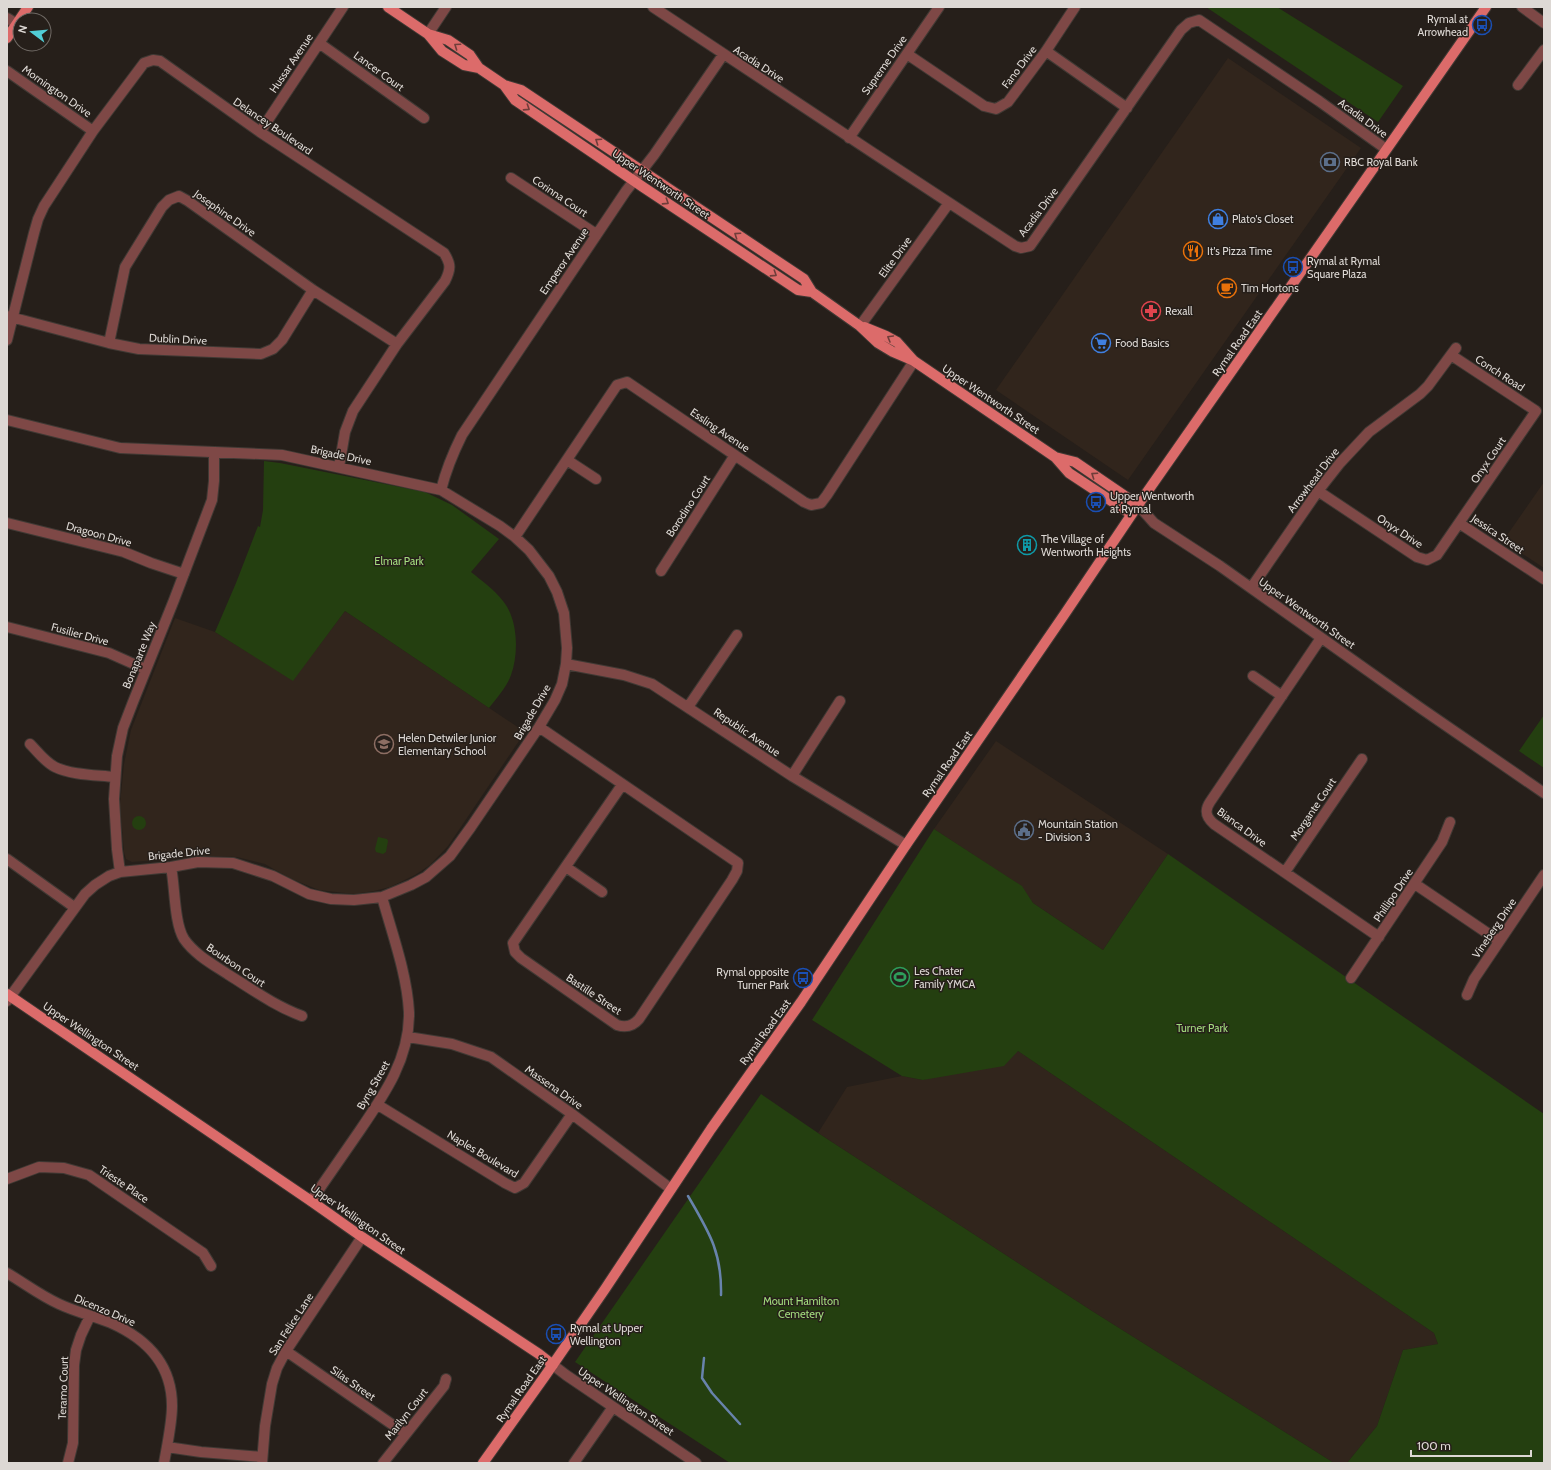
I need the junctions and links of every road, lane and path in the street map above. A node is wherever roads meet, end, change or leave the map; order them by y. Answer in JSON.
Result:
{"nodes":[{"id":1,"x":343,"y":7,"type":"edge"},
{"id":2,"x":388,"y":7,"type":"edge"},
{"id":3,"x":446,"y":7,"type":"edge"},
{"id":4,"x":653,"y":7,"type":"edge"},
{"id":5,"x":939,"y":7,"type":"edge"},
{"id":6,"x":1075,"y":7,"type":"edge"},
{"id":7,"x":1486,"y":7,"type":"edge"},
{"id":8,"x":1522,"y":7,"type":"edge"},
{"id":9,"x":666,"y":11,"type":"edge"},
{"id":10,"x":1544,"y":23,"type":"edge"},
{"id":11,"x":428,"y":34,"type":"junction"},
{"id":12,"x":319,"y":43,"type":"junction"},
{"id":13,"x":1544,"y":50,"type":"edge"},
{"id":14,"x":1046,"y":51,"type":"junction"},
{"id":15,"x":907,"y":54,"type":"junction"},
{"id":16,"x":723,"y":55,"type":"junction"},
{"id":17,"x":7,"y":71,"type":"edge"},
{"id":18,"x":1518,"y":85,"type":"dead end"},
{"id":19,"x":504,"y":86,"type":"junction"},
{"id":20,"x":1127,"y":108,"type":"junction"},
{"id":21,"x":424,"y":118,"type":"dead end"},
{"id":22,"x":93,"y":131,"type":"junction"},
{"id":23,"x":260,"y":132,"type":"junction"},
{"id":24,"x":849,"y":138,"type":"junction"},
{"id":25,"x":1386,"y":149,"type":"junction"},
{"id":26,"x":642,"y":170,"type":"junction"},
{"id":27,"x":511,"y":178,"type":"dead end"},
{"id":28,"x":634,"y":180,"type":"junction"},
{"id":29,"x":949,"y":203,"type":"junction"},
{"id":30,"x":596,"y":234,"type":"junction"},
{"id":31,"x":313,"y":290,"type":"junction"},
{"id":32,"x":812,"y":292,"type":"junction"},
{"id":33,"x":10,"y":317,"type":"edge"},
{"id":34,"x":860,"y":326,"type":"junction"},
{"id":35,"x":7,"y":340,"type":"edge"},
{"id":36,"x":109,"y":343,"type":"junction"},
{"id":37,"x":397,"y":344,"type":"junction"},
{"id":38,"x":1454,"y":352,"type":"joint"},
{"id":39,"x":914,"y":361,"type":"junction"},
{"id":40,"x":1536,"y":411,"type":"joint"},
{"id":41,"x":7,"y":420,"type":"edge"},
{"id":42,"x":214,"y":452,"type":"junction"},
{"id":43,"x":735,"y":455,"type":"junction"},
{"id":44,"x":1055,"y":457,"type":"junction"},
{"id":45,"x":567,"y":460,"type":"junction"},
{"id":46,"x":339,"y":467,"type":"junction"},
{"id":47,"x":596,"y":479,"type":"dead end"},
{"id":48,"x":441,"y":490,"type":"junction"},
{"id":49,"x":1318,"y":491,"type":"junction"},
{"id":50,"x":1138,"y":505,"type":"junction"},
{"id":51,"x":1131,"y":514,"type":"junction"},
{"id":52,"x":1151,"y":520,"type":"junction"},
{"id":53,"x":7,"y":523,"type":"edge"},
{"id":54,"x":1459,"y":523,"type":"junction"},
{"id":55,"x":515,"y":537,"type":"junction"},
{"id":56,"x":661,"y":571,"type":"dead end"},
{"id":57,"x":184,"y":574,"type":"junction"},
{"id":58,"x":1544,"y":579,"type":"edge"},
{"id":59,"x":1251,"y":588,"type":"junction"},
{"id":60,"x":7,"y":627,"type":"edge"},
{"id":61,"x":737,"y":635,"type":"dead end"},
{"id":62,"x":1321,"y":638,"type":"junction"},
{"id":63,"x":566,"y":664,"type":"junction"},
{"id":64,"x":145,"y":669,"type":"junction"},
{"id":65,"x":1253,"y":676,"type":"dead end"},
{"id":66,"x":1282,"y":696,"type":"junction"},
{"id":67,"x":840,"y":702,"type":"dead end"},
{"id":68,"x":688,"y":707,"type":"junction"},
{"id":69,"x":539,"y":727,"type":"junction"},
{"id":70,"x":30,"y":744,"type":"dead end"},
{"id":71,"x":1362,"y":759,"type":"dead end"},
{"id":72,"x":792,"y":776,"type":"junction"},
{"id":73,"x":114,"y":777,"type":"junction"},
{"id":74,"x":622,"y":784,"type":"junction"},
{"id":75,"x":1544,"y":792,"type":"edge"},
{"id":76,"x":1450,"y":822,"type":"dead end"},
{"id":77,"x":906,"y":845,"type":"junction"},
{"id":78,"x":7,"y":859,"type":"edge"},
{"id":79,"x":171,"y":867,"type":"junction"},
{"id":80,"x":566,"y":867,"type":"junction"},
{"id":81,"x":120,"y":872,"type":"junction"},
{"id":82,"x":1285,"y":872,"type":"junction"},
{"id":83,"x":1543,"y":879,"type":"edge"},
{"id":84,"x":1415,"y":884,"type":"junction"},
{"id":85,"x":602,"y":892,"type":"dead end"},
{"id":86,"x":382,"y":897,"type":"junction"},
{"id":87,"x":74,"y":907,"type":"junction"},
{"id":88,"x":1379,"y":936,"type":"junction"},
{"id":89,"x":1499,"y":941,"type":"junction"},
{"id":90,"x":1351,"y":978,"type":"dead end"},
{"id":91,"x":1467,"y":995,"type":"dead end"},
{"id":92,"x":8,"y":997,"type":"edge"},
{"id":93,"x":302,"y":1016,"type":"dead end"},
{"id":94,"x":408,"y":1037,"type":"junction"},
{"id":95,"x":378,"y":1105,"type":"junction"},
{"id":96,"x":572,"y":1114,"type":"junction"},
{"id":97,"x":7,"y":1179,"type":"edge"},
{"id":98,"x":671,"y":1189,"type":"junction"},
{"id":99,"x":312,"y":1201,"type":"junction"},
{"id":100,"x":362,"y":1237,"type":"junction"},
{"id":101,"x":212,"y":1266,"type":"dead end"},
{"id":102,"x":7,"y":1273,"type":"edge"},
{"id":103,"x":90,"y":1316,"type":"junction"},
{"id":104,"x":286,"y":1351,"type":"junction"},
{"id":105,"x":553,"y":1365,"type":"junction"},
{"id":106,"x":446,"y":1379,"type":"dead end"},
{"id":107,"x":613,"y":1407,"type":"junction"},
{"id":108,"x":406,"y":1434,"type":"junction"},
{"id":109,"x":167,"y":1447,"type":"junction"},
{"id":110,"x":262,"y":1460,"type":"edge"},
{"id":111,"x":68,"y":1463,"type":"edge"},
{"id":112,"x":164,"y":1463,"type":"edge"},
{"id":113,"x":383,"y":1463,"type":"edge"},
{"id":114,"x":483,"y":1463,"type":"edge"},
{"id":115,"x":574,"y":1463,"type":"edge"},
{"id":116,"x":696,"y":1463,"type":"edge"}],
"edges":[{"from":1,"to":12,"type":"street","name":"Hussar Avenue"},
{"from":2,"to":11,"type":"main road","name":"Upper Wentworth Street"},
{"from":3,"to":11,"type":"street"},
{"from":4,"to":9,"type":"street","name":"Acadia Drive"},
{"from":5,"to":15,"type":"street","name":"Supreme Drive"},
{"from":6,"to":14,"type":"street","name":"Fano Drive"},
{"from":7,"to":25,"type":"main road","name":"Rymal Road East"},
{"from":8,"to":10,"type":"street"},
{"from":9,"to":16,"type":"street","name":"Acadia Drive"},
{"from":11,"to":19,"type":"main road","name":"Upper Wentworth Street"},
{"from":12,"to":21,"type":"street","name":"Lancer Court"},
{"from":12,"to":23,"type":"street","name":"Hussar Avenue"},
{"from":13,"to":18,"type":"street"},
{"from":14,"to":15,"type":"street","name":"Fano Drive"},
{"from":14,"to":20,"type":"street"},
{"from":15,"to":24,"type":"street","name":"Supreme Drive"},
{"from":16,"to":24,"type":"street","name":"Acadia Drive"},
{"from":16,"to":26,"type":"street","name":"Emperor Avenue"},
{"from":17,"to":22,"type":"street","name":"Mornington Drive"},
{"from":26,"to":19,"type":"main road","name":"Upper Wentworth Street","one_way":true},
{"from":19,"to":28,"type":"main road","name":"Upper Wentworth Street","one_way":true},
{"from":20,"to":25,"type":"street","name":"Acadia Drive"},
{"from":20,"to":29,"type":"street","name":"Acadia Drive"},
{"from":22,"to":23,"type":"street","name":"Delancey Boulevard"},
{"from":22,"to":33,"type":"street","name":"Delancey Boulevard"},
{"from":23,"to":37,"type":"street","name":"Delancey Boulevard"},
{"from":24,"to":29,"type":"street","name":"Acadia Drive"},
{"from":25,"to":50,"type":"main road","name":"Rymal Road East"},
{"from":26,"to":28,"type":"street","name":"Emperor Avenue"},
{"from":32,"to":26,"type":"main road","name":"Upper Wentworth Street","one_way":true},
{"from":27,"to":30,"type":"street","name":"Corinna Court"},
{"from":28,"to":30,"type":"street","name":"Emperor Avenue"},
{"from":28,"to":32,"type":"main road","name":"Upper Wentworth Street","one_way":true},
{"from":29,"to":34,"type":"street","name":"Elite Drive"},
{"from":30,"to":48,"type":"street","name":"Emperor Avenue"},
{"from":31,"to":36,"type":"street","name":"Dublin Drive"},
{"from":31,"to":36,"type":"street","name":"Josephine Drive"},
{"from":31,"to":37,"type":"street","name":"Josephine Drive"},
{"from":32,"to":34,"type":"main road","name":"Upper Wentworth Street"},
{"from":33,"to":35,"type":"street","name":"Delancey Boulevard"},
{"from":33,"to":36,"type":"street","name":"Dublin Drive"},
{"from":34,"to":39,"type":"main road","name":"Upper Wentworth Street"},
{"from":37,"to":46,"type":"street","name":"Delancey Boulevard"},
{"from":38,"to":40,"type":"street","name":"Conch Road"},
{"from":38,"to":49,"type":"street","name":"Arrowhead Drive"},
{"from":39,"to":43,"type":"street","name":"Essling Avenue"},
{"from":39,"to":44,"type":"main road","name":"Upper Wentworth Street"},
{"from":40,"to":54,"type":"street","name":"Onyx Court"},
{"from":41,"to":42,"type":"street","name":"Brigade Drive"},
{"from":42,"to":46,"type":"street","name":"Brigade Drive"},
{"from":42,"to":57,"type":"street","name":"Bonaparte Way"},
{"from":43,"to":45,"type":"street","name":"Essling Avenue"},
{"from":43,"to":56,"type":"street","name":"Borodino Court"},
{"from":50,"to":44,"type":"main road","name":"Upper Wentworth Street","one_way":true},
{"from":44,"to":51,"type":"main road","name":"Upper Wentworth Street"},
{"from":45,"to":47,"type":"street"},
{"from":45,"to":55,"type":"street","name":"Essling Avenue"},
{"from":46,"to":48,"type":"street","name":"Brigade Drive"},
{"from":48,"to":55,"type":"street","name":"Brigade Drive"},
{"from":49,"to":54,"type":"street","name":"Onyx Drive"},
{"from":49,"to":59,"type":"street","name":"Arrowhead Drive"},
{"from":50,"to":51,"type":"main road","name":"Rymal Road East"},
{"from":50,"to":52,"type":"street","name":"Upper Wentworth Street"},
{"from":51,"to":52,"type":"street"},
{"from":51,"to":77,"type":"main road","name":"Rymal Road East"},
{"from":52,"to":59,"type":"street","name":"Upper Wentworth Street"},
{"from":53,"to":57,"type":"street","name":"Dragoon Drive"},
{"from":54,"to":58,"type":"street","name":"Jessica Street"},
{"from":55,"to":63,"type":"street","name":"Brigade Drive"},
{"from":57,"to":64,"type":"street","name":"Bonaparte Way"},
{"from":59,"to":62,"type":"street","name":"Upper Wentworth Street"},
{"from":60,"to":64,"type":"street","name":"Fusilier Drive"},
{"from":61,"to":68,"type":"street"},
{"from":62,"to":66,"type":"street","name":"Bianca Drive"},
{"from":62,"to":75,"type":"street","name":"Upper Wentworth Street"},
{"from":63,"to":68,"type":"street","name":"Republic Avenue"},
{"from":63,"to":69,"type":"street","name":"Brigade Drive"},
{"from":64,"to":73,"type":"street","name":"Bonaparte Way"},
{"from":65,"to":66,"type":"street"},
{"from":66,"to":82,"type":"street","name":"Bianca Drive"},
{"from":67,"to":72,"type":"street"},
{"from":68,"to":72,"type":"street","name":"Republic Avenue"},
{"from":69,"to":74,"type":"street","name":"Bastille Street"},
{"from":69,"to":86,"type":"street","name":"Brigade Drive"},
{"from":70,"to":73,"type":"street"},
{"from":71,"to":82,"type":"street","name":"Morgante Court"},
{"from":72,"to":77,"type":"street","name":"Republic Avenue"},
{"from":73,"to":81,"type":"street","name":"Bonaparte Way"},
{"from":74,"to":80,"type":"street","name":"Bastille Street"},
{"from":74,"to":80,"type":"street","name":"Bastille Street"},
{"from":76,"to":84,"type":"street","name":"Phillipo Drive"},
{"from":77,"to":98,"type":"main road","name":"Rymal Road East"},
{"from":78,"to":87,"type":"street"},
{"from":79,"to":81,"type":"street","name":"Brigade Drive"},
{"from":79,"to":86,"type":"street","name":"Brigade Drive"},
{"from":79,"to":93,"type":"street","name":"Bourbon Court"},
{"from":80,"to":85,"type":"street"},
{"from":81,"to":87,"type":"street","name":"Brigade Drive"},
{"from":82,"to":88,"type":"street","name":"Bianca Drive"},
{"from":83,"to":89,"type":"street","name":"Vineberg Drive"},
{"from":84,"to":88,"type":"street","name":"Phillipo Drive"},
{"from":84,"to":89,"type":"street"},
{"from":86,"to":94,"type":"street","name":"Byng Street"},
{"from":87,"to":92,"type":"street","name":"Brigade Drive"},
{"from":88,"to":90,"type":"street","name":"Phillipo Drive"},
{"from":89,"to":91,"type":"street","name":"Vineberg Drive"},
{"from":92,"to":99,"type":"main road","name":"Upper Wellington Street"},
{"from":94,"to":95,"type":"street","name":"Byng Street"},
{"from":94,"to":96,"type":"street","name":"Massena Drive"},
{"from":95,"to":96,"type":"street","name":"Naples Boulevard"},
{"from":95,"to":99,"type":"street","name":"Byng Street"},
{"from":96,"to":98,"type":"street","name":"Massena Drive"},
{"from":97,"to":101,"type":"street","name":"Trieste Place"},
{"from":98,"to":105,"type":"main road","name":"Rymal Road East"},
{"from":99,"to":100,"type":"main road","name":"Upper Wellington Street"},
{"from":100,"to":104,"type":"street","name":"San Felice Lane"},
{"from":100,"to":105,"type":"main road","name":"Upper Wellington Street"},
{"from":102,"to":103,"type":"street","name":"Dicenzo Drive"},
{"from":103,"to":109,"type":"street","name":"Dicenzo Drive"},
{"from":103,"to":111,"type":"street","name":"Teramo Court"},
{"from":104,"to":108,"type":"street","name":"Silas Street"},
{"from":104,"to":110,"type":"street","name":"San Felice Lane"},
{"from":105,"to":107,"type":"street","name":"Upper Wellington Street"},
{"from":105,"to":114,"type":"main road","name":"Rymal Road East"},
{"from":106,"to":108,"type":"street","name":"Marilyn Court"},
{"from":107,"to":115,"type":"street"},
{"from":107,"to":116,"type":"street","name":"Upper Wellington Street"},
{"from":108,"to":113,"type":"street","name":"Marilyn Court"},
{"from":109,"to":110,"type":"street"},
{"from":109,"to":112,"type":"street","name":"Dicenzo Drive"}]}
